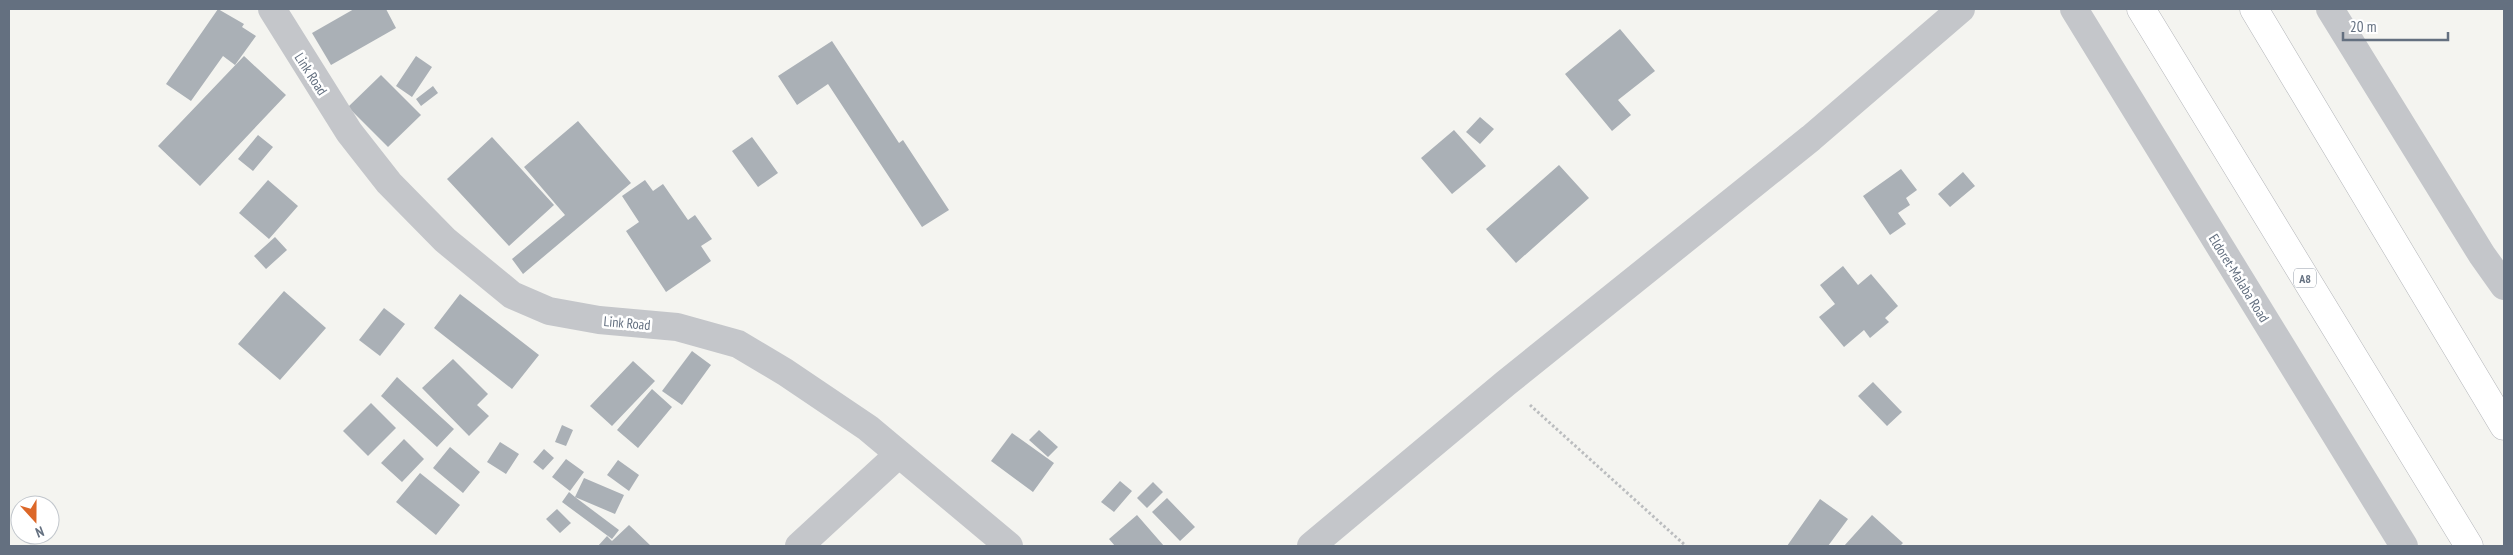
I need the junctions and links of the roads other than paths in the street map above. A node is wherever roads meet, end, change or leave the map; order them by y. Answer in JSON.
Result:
{"nodes":[{"id":1,"x":272,"y":9,"type":"edge"},
{"id":2,"x":1961,"y":9,"type":"edge"},
{"id":3,"x":2074,"y":9,"type":"edge"},
{"id":4,"x":2140,"y":9,"type":"edge"},
{"id":5,"x":2254,"y":9,"type":"edge"},
{"id":6,"x":2330,"y":9,"type":"edge"},
{"id":7,"x":2504,"y":286,"type":"edge"},
{"id":8,"x":2504,"y":426,"type":"edge"},
{"id":9,"x":899,"y":454,"type":"junction"},
{"id":10,"x":799,"y":546,"type":"edge"},
{"id":11,"x":1009,"y":546,"type":"edge"},
{"id":12,"x":1311,"y":546,"type":"edge"},
{"id":13,"x":2404,"y":546,"type":"edge"},
{"id":14,"x":2469,"y":546,"type":"edge"}],
"edges":[{"from":1,"to":9,"type":"street","name":"Link Road"},
{"from":2,"to":12,"type":"street"},
{"from":3,"to":13,"type":"street","name":"Eldoret-Malaba Road"},
{"from":4,"to":14,"type":"highway","number":"A8"},
{"from":5,"to":8,"type":"highway"},
{"from":6,"to":7,"type":"street"},
{"from":9,"to":10,"type":"street"},
{"from":9,"to":11,"type":"street","name":"Link Road"}]}
